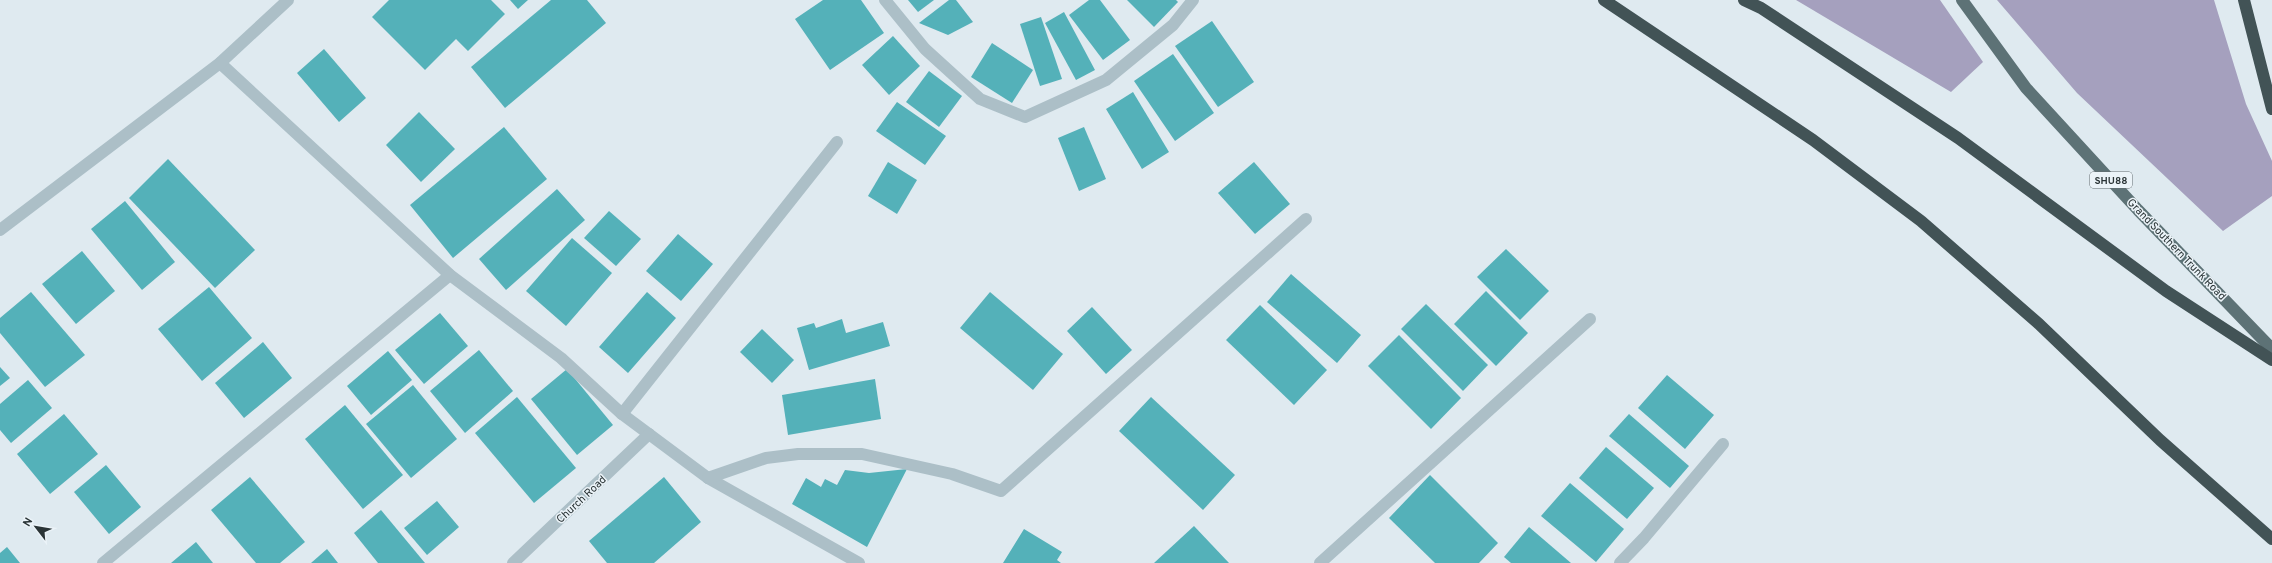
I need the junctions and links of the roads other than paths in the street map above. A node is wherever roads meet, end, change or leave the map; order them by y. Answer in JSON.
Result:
{"nodes":[{"id":1,"x":288,"y":0,"type":"edge"},
{"id":2,"x":885,"y":0,"type":"edge"},
{"id":3,"x":1193,"y":0,"type":"edge"},
{"id":4,"x":1604,"y":0,"type":"edge"},
{"id":5,"x":1744,"y":0,"type":"edge"},
{"id":6,"x":1962,"y":0,"type":"edge"},
{"id":7,"x":2244,"y":0,"type":"edge"},
{"id":8,"x":220,"y":63,"type":"junction"},
{"id":9,"x":2272,"y":109,"type":"edge"},
{"id":10,"x":837,"y":142,"type":"dead end"},
{"id":11,"x":1306,"y":219,"type":"dead end"},
{"id":12,"x":0,"y":230,"type":"edge"},
{"id":13,"x":450,"y":275,"type":"junction"},
{"id":14,"x":1590,"y":319,"type":"dead end"},
{"id":15,"x":2272,"y":349,"type":"edge"},
{"id":16,"x":2272,"y":360,"type":"edge"},
{"id":17,"x":622,"y":414,"type":"junction"},
{"id":18,"x":649,"y":434,"type":"junction"},
{"id":19,"x":1723,"y":444,"type":"dead end"},
{"id":20,"x":708,"y":478,"type":"junction"},
{"id":21,"x":2272,"y":539,"type":"edge"},
{"id":22,"x":103,"y":563,"type":"edge"},
{"id":23,"x":513,"y":563,"type":"edge"},
{"id":24,"x":859,"y":563,"type":"edge"},
{"id":25,"x":1320,"y":563,"type":"edge"},
{"id":26,"x":1620,"y":563,"type":"edge"}],
"edges":[{"from":1,"to":8,"type":"street"},
{"from":2,"to":3,"type":"street"},
{"from":4,"to":21,"type":"highway"},
{"from":5,"to":16,"type":"highway"},
{"from":6,"to":15,"type":"main road","name":"Grand Southern Trunk Road","number":"SHU88"},
{"from":7,"to":9,"type":"highway"},
{"from":8,"to":12,"type":"street"},
{"from":8,"to":13,"type":"street"},
{"from":10,"to":17,"type":"street"},
{"from":11,"to":20,"type":"street"},
{"from":13,"to":17,"type":"street"},
{"from":13,"to":22,"type":"street"},
{"from":14,"to":25,"type":"street"},
{"from":17,"to":18,"type":"street"},
{"from":18,"to":20,"type":"street"},
{"from":18,"to":23,"type":"street","name":"Church Road"},
{"from":19,"to":26,"type":"street"},
{"from":20,"to":24,"type":"street"}]}
